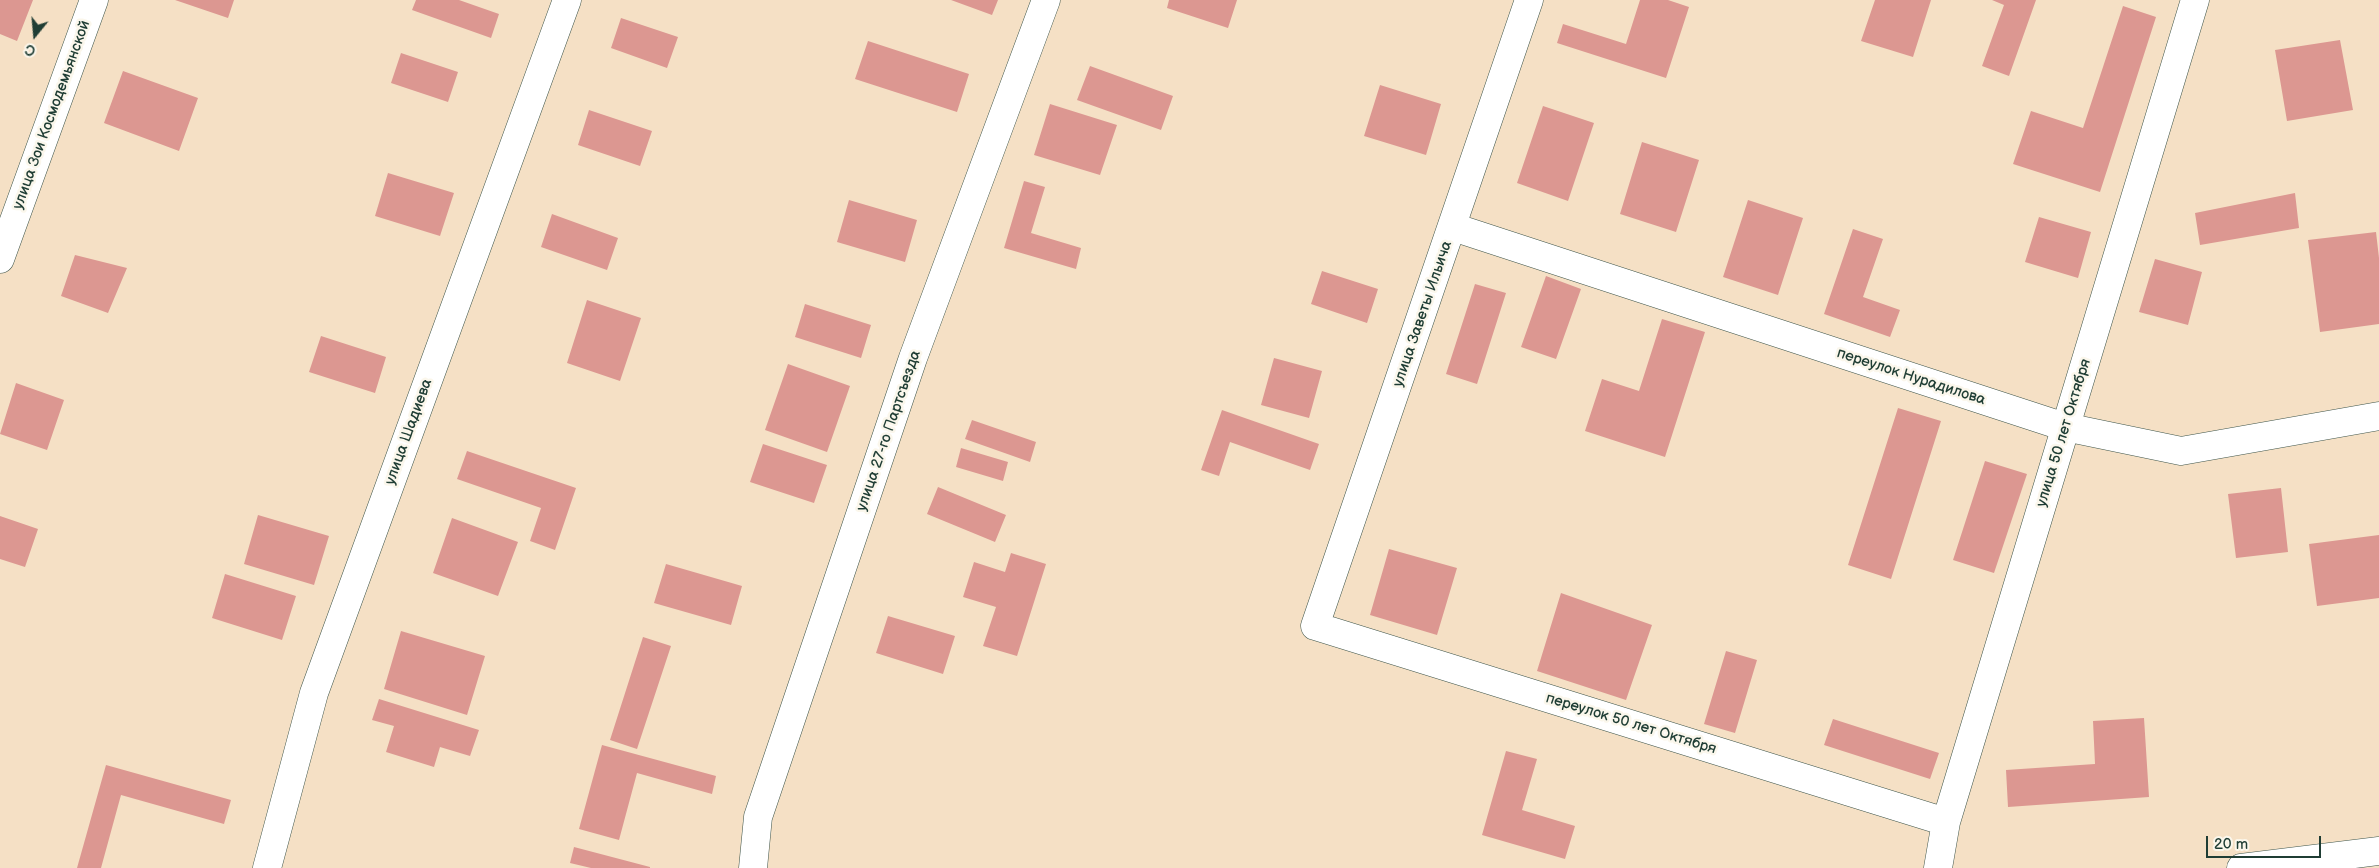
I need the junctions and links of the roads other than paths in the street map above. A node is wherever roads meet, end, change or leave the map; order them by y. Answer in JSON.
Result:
{"nodes":[{"id":1,"x":94,"y":0,"type":"edge"},
{"id":2,"x":567,"y":0,"type":"edge"},
{"id":3,"x":1046,"y":0,"type":"edge"},
{"id":4,"x":1529,"y":0,"type":"edge"},
{"id":5,"x":2195,"y":0,"type":"edge"},
{"id":6,"x":1453,"y":228,"type":"junction"},
{"id":7,"x":0,"y":259,"type":"edge"},
{"id":8,"x":2379,"y":416,"type":"edge"},
{"id":9,"x":2065,"y":427,"type":"junction"},
{"id":10,"x":1315,"y":626,"type":"joint"},
{"id":11,"x":1946,"y":822,"type":"junction"},
{"id":12,"x":2379,"y":851,"type":"edge"},
{"id":13,"x":267,"y":868,"type":"edge"},
{"id":14,"x":752,"y":868,"type":"edge"},
{"id":15,"x":1938,"y":868,"type":"edge"},
{"id":16,"x":2241,"y":868,"type":"edge"}],
"edges":[{"from":1,"to":7,"type":"street","name":"улица Зои Космодемьянской"},
{"from":2,"to":13,"type":"street","name":"улица Шадиева"},
{"from":3,"to":14,"type":"street","name":"улица 27-го Партсъезда"},
{"from":4,"to":6,"type":"street","name":"улица Заветы Ильича"},
{"from":5,"to":9,"type":"street","name":"улица 50 лет Октября"},
{"from":6,"to":9,"type":"street","name":"переулок Нурадилова"},
{"from":6,"to":10,"type":"street","name":"улица Заветы Ильича"},
{"from":8,"to":9,"type":"street","name":"переулок Нурадилова"},
{"from":9,"to":11,"type":"street","name":"улица 50 лет Октября"},
{"from":10,"to":11,"type":"street","name":"переулок 50 лет Октября"},
{"from":11,"to":15,"type":"street","name":"улица 50 лет Октября"},
{"from":12,"to":16,"type":"street"}]}
